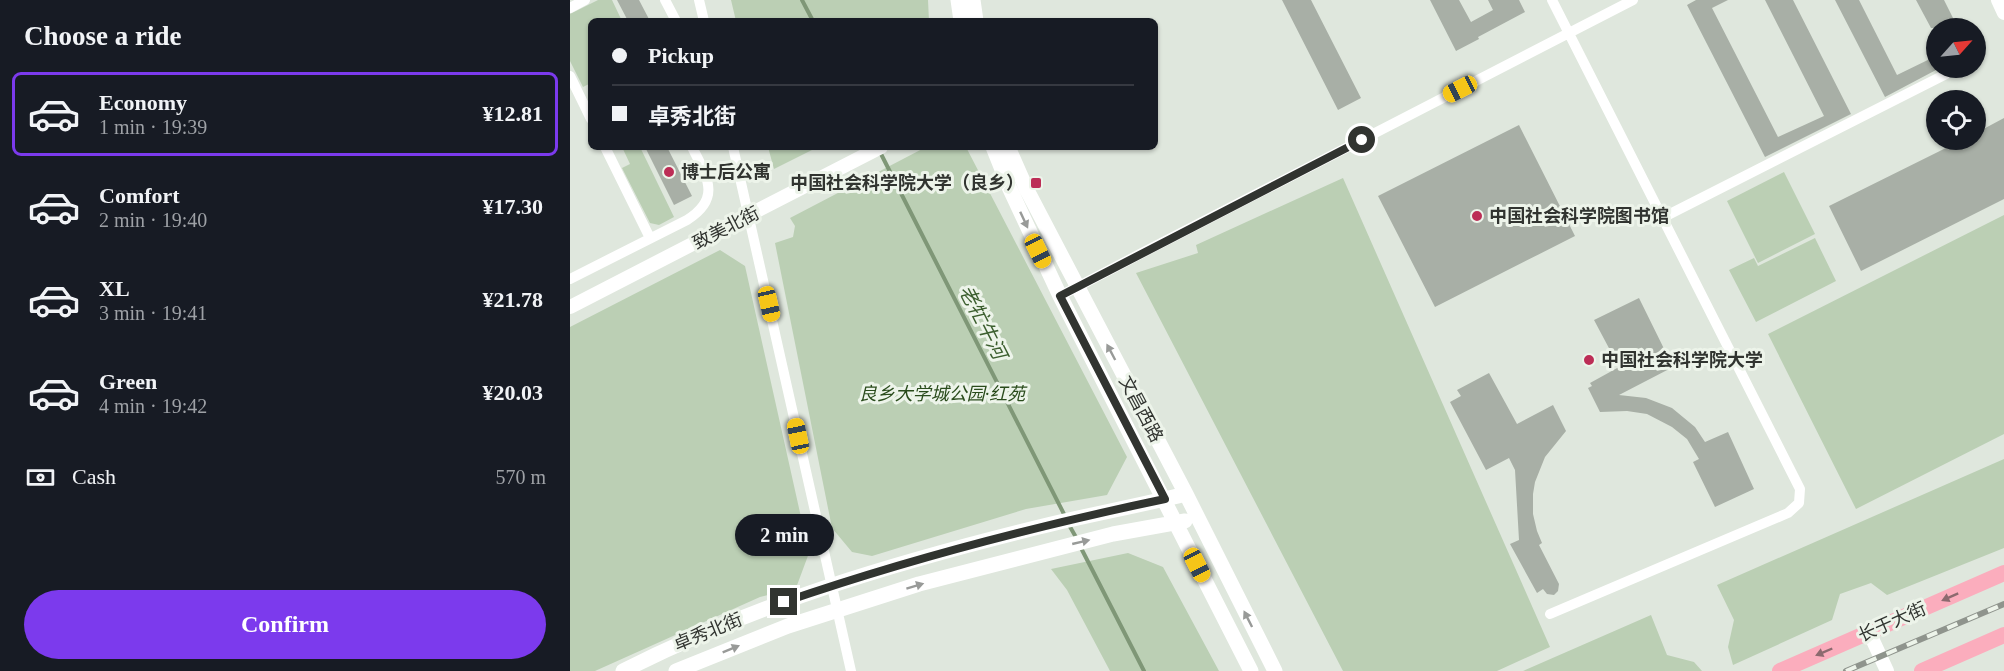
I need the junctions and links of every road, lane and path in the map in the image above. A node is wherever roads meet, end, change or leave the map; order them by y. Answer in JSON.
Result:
{"nodes":[{"id":1,"x":585,"y":0,"type":"edge"},
{"id":2,"x":665,"y":0,"type":"edge"},
{"id":3,"x":699,"y":0,"type":"edge"},
{"id":4,"x":958,"y":0,"type":"edge"},
{"id":5,"x":973,"y":0,"type":"edge"},
{"id":6,"x":1552,"y":0,"type":"edge"},
{"id":7,"x":1633,"y":0,"type":"edge"},
{"id":8,"x":1998,"y":0,"type":"edge"},
{"id":9,"x":570,"y":8,"type":"edge"},
{"id":10,"x":2004,"y":12,"type":"edge"},
{"id":11,"x":674,"y":18,"type":"edge"},
{"id":12,"x":703,"y":18,"type":"edge"},
{"id":13,"x":961,"y":18,"type":"edge"},
{"id":14,"x":976,"y":18,"type":"edge"},
{"id":15,"x":1570,"y":33,"type":"junction"},
{"id":16,"x":570,"y":76,"type":"edge"},
{"id":17,"x":1938,"y":78,"type":"edge"},
{"id":18,"x":588,"y":113,"type":"edge"},
{"id":19,"x":606,"y":150,"type":"edge"},
{"id":20,"x":693,"y":150,"type":"edge"},
{"id":21,"x":734,"y":150,"type":"edge"},
{"id":22,"x":875,"y":150,"type":"edge"},
{"id":23,"x":994,"y":150,"type":"edge"},
{"id":24,"x":1009,"y":150,"type":"edge"},
{"id":25,"x":749,"y":216,"type":"junction"},
{"id":26,"x":1662,"y":218,"type":"junction"},
{"id":27,"x":650,"y":238,"type":"junction"},
{"id":28,"x":570,"y":279,"type":"edge"},
{"id":29,"x":1077,"y":287,"type":"junction"},
{"id":30,"x":1060,"y":296,"type":"junction"},
{"id":31,"x":570,"y":307,"type":"edge"},
{"id":32,"x":1186,"y":494,"type":"junction"},
{"id":33,"x":1165,"y":499,"type":"junction"},
{"id":34,"x":1198,"y":519,"type":"junction"},
{"id":35,"x":1176,"y":522,"type":"junction"},
{"id":36,"x":2004,"y":573,"type":"edge"},
{"id":37,"x":832,"y":586,"type":"junction"},
{"id":38,"x":837,"y":610,"type":"junction"},
{"id":39,"x":1550,"y":614,"type":"dead end"},
{"id":40,"x":1869,"y":633,"type":"junction"},
{"id":41,"x":2004,"y":635,"type":"edge"},
{"id":42,"x":623,"y":671,"type":"edge"},
{"id":43,"x":676,"y":671,"type":"edge"},
{"id":44,"x":851,"y":671,"type":"edge"},
{"id":45,"x":1251,"y":671,"type":"edge"},
{"id":46,"x":1275,"y":671,"type":"edge"},
{"id":47,"x":1780,"y":671,"type":"edge"},
{"id":48,"x":1887,"y":671,"type":"edge"},
{"id":49,"x":1922,"y":671,"type":"edge"}],
"edges":[{"from":1,"to":9,"type":"street"},
{"from":2,"to":11,"type":"street"},
{"from":3,"to":12,"type":"street"},
{"from":4,"to":13,"type":"main road"},
{"from":5,"to":14,"type":"main road"},
{"from":6,"to":15,"type":"street"},
{"from":7,"to":15,"type":"street"},
{"from":8,"to":10,"type":"street"},
{"from":15,"to":26,"type":"street"},
{"from":15,"to":29,"type":"street"},
{"from":16,"to":18,"type":"street"},
{"from":17,"to":26,"type":"street"},
{"from":19,"to":27,"type":"street"},
{"from":20,"to":27,"type":"street"},
{"from":21,"to":25,"type":"street"},
{"from":22,"to":25,"type":"street","name":"致美北街"},
{"from":23,"to":30,"type":"main road","name":"文昌西路","one_way":true},
{"from":24,"to":29,"type":"main road","name":"文昌西路"},
{"from":25,"to":31,"type":"street","name":"致美北街"},
{"from":25,"to":37,"type":"street"},
{"from":26,"to":39,"type":"street"},
{"from":27,"to":28,"type":"street"},
{"from":29,"to":30,"type":"street"},
{"from":32,"to":29,"type":"main road","name":"文昌西路","one_way":true},
{"from":30,"to":33,"type":"main road","name":"文昌西路"},
{"from":32,"to":33,"type":"main road","name":"卓秀北街"},
{"from":32,"to":34,"type":"main road","name":"文昌西路"},
{"from":33,"to":35,"type":"main road","name":"文昌西路"},
{"from":33,"to":37,"type":"main road","name":"卓秀北街"},
{"from":34,"to":35,"type":"main road","name":"卓秀北街"},
{"from":46,"to":34,"type":"main road","name":"文昌西路","one_way":true},
{"from":38,"to":35,"type":"main road","name":"卓秀北街","one_way":true},
{"from":35,"to":45,"type":"main road","name":"文昌西路"},
{"from":36,"to":40,"type":"main road","name":"长于大街","one_way":true},
{"from":37,"to":38,"type":"street"},
{"from":37,"to":42,"type":"main road","name":"卓秀北街"},
{"from":43,"to":38,"type":"main road","name":"卓秀北街","one_way":true},
{"from":38,"to":44,"type":"street"},
{"from":40,"to":47,"type":"main road","name":"长于大街","one_way":true},
{"from":40,"to":48,"type":"street"},
{"from":41,"to":49,"type":"main road"}]}
